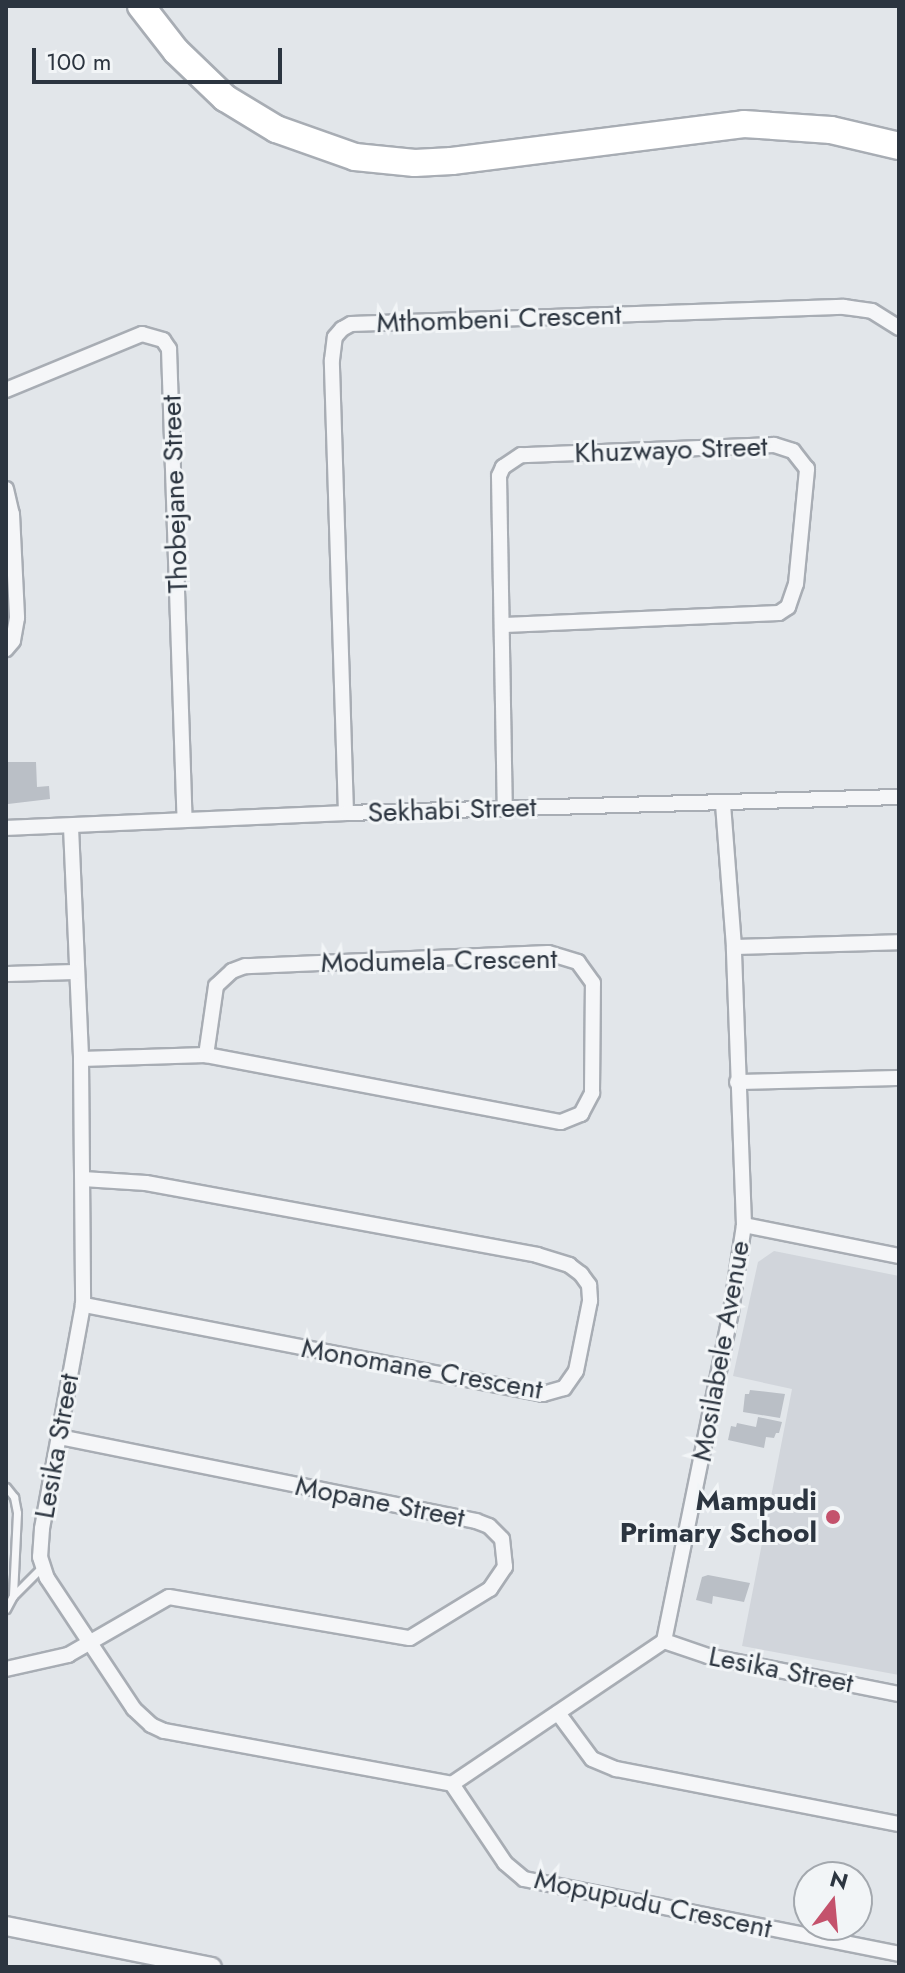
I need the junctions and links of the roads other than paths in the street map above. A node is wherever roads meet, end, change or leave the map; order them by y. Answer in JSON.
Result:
{"nodes":[{"id":1,"x":141,"y":6,"type":"edge"},
{"id":2,"x":899,"y":146,"type":"edge"},
{"id":3,"x":899,"y":328,"type":"edge"},
{"id":4,"x":6,"y":390,"type":"edge"},
{"id":5,"x":6,"y":489,"type":"edge"},
{"id":6,"x":505,"y":625,"type":"junction"},
{"id":7,"x":6,"y":649,"type":"edge"},
{"id":8,"x":899,"y":797,"type":"edge"},
{"id":9,"x":723,"y":803,"type":"junction"},
{"id":10,"x":505,"y":808,"type":"junction"},
{"id":11,"x":346,"y":813,"type":"junction"},
{"id":12,"x":185,"y":820,"type":"junction"},
{"id":13,"x":71,"y":827,"type":"junction"},
{"id":14,"x":6,"y":828,"type":"edge"},
{"id":15,"x":899,"y":942,"type":"edge"},
{"id":16,"x":734,"y":947,"type":"junction"},
{"id":17,"x":76,"y":972,"type":"junction"},
{"id":18,"x":6,"y":974,"type":"edge"},
{"id":19,"x":206,"y":1055,"type":"junction"},
{"id":20,"x":81,"y":1059,"type":"junction"},
{"id":21,"x":899,"y":1078,"type":"edge"},
{"id":22,"x":737,"y":1082,"type":"junction"},
{"id":23,"x":83,"y":1179,"type":"junction"},
{"id":24,"x":744,"y":1225,"type":"junction"},
{"id":25,"x":899,"y":1256,"type":"edge"},
{"id":26,"x":83,"y":1305,"type":"junction"},
{"id":27,"x":58,"y":1437,"type":"junction"},
{"id":28,"x":6,"y":1487,"type":"edge"},
{"id":29,"x":43,"y":1566,"type":"junction"},
{"id":30,"x":13,"y":1596,"type":"junction"},
{"id":31,"x":6,"y":1609,"type":"edge"},
{"id":32,"x":664,"y":1641,"type":"junction"},
{"id":33,"x":91,"y":1642,"type":"junction"},
{"id":34,"x":6,"y":1669,"type":"edge"},
{"id":35,"x":899,"y":1694,"type":"edge"},
{"id":36,"x":558,"y":1713,"type":"junction"},
{"id":37,"x":452,"y":1784,"type":"junction"},
{"id":38,"x":899,"y":1824,"type":"edge"},
{"id":39,"x":6,"y":1926,"type":"edge"},
{"id":40,"x":899,"y":1954,"type":"edge"},
{"id":41,"x":212,"y":1967,"type":"edge"}],
"edges":[{"from":1,"to":2,"type":"highway"},
{"from":3,"to":11,"type":"street","name":"Mthombeni Crescent"},
{"from":4,"to":12,"type":"street","name":"Thobejane Street"},
{"from":5,"to":7,"type":"street"},
{"from":6,"to":6,"type":"street","name":"Khuzwayo Street"},
{"from":6,"to":10,"type":"street","name":"Khuzwayo Street"},
{"from":8,"to":9,"type":"street","name":"Sekhabi Street"},
{"from":9,"to":10,"type":"street","name":"Sekhabi Street"},
{"from":9,"to":16,"type":"street","name":"Mosilabele Avenue"},
{"from":10,"to":11,"type":"street","name":"Sekhabi Street"},
{"from":11,"to":12,"type":"street","name":"Sekhabi Street"},
{"from":12,"to":13,"type":"street","name":"Sekhabi Street"},
{"from":13,"to":14,"type":"street","name":"Sekhabi Street"},
{"from":13,"to":17,"type":"street","name":"Lesika Street"},
{"from":15,"to":16,"type":"street"},
{"from":16,"to":22,"type":"street","name":"Mosilabele Avenue"},
{"from":17,"to":18,"type":"street"},
{"from":17,"to":20,"type":"street","name":"Lesika Street"},
{"from":19,"to":19,"type":"street","name":"Modumela Crescent"},
{"from":19,"to":20,"type":"street","name":"Modumela Crescent"},
{"from":20,"to":23,"type":"street","name":"Lesika Street"},
{"from":21,"to":22,"type":"street"},
{"from":22,"to":24,"type":"street","name":"Mosilabele Avenue"},
{"from":23,"to":26,"type":"street","name":"Lesika Street"},
{"from":23,"to":26,"type":"street","name":"Monomane Crescent"},
{"from":24,"to":25,"type":"street"},
{"from":24,"to":32,"type":"street","name":"Mosilabele Avenue"},
{"from":26,"to":27,"type":"street","name":"Lesika Street"},
{"from":27,"to":29,"type":"street","name":"Lesika Street"},
{"from":27,"to":33,"type":"street","name":"Mopane Street"},
{"from":28,"to":30,"type":"lane"},
{"from":29,"to":30,"type":"lane"},
{"from":29,"to":33,"type":"street"},
{"from":30,"to":31,"type":"lane"},
{"from":32,"to":35,"type":"street","name":"Lesika Street"},
{"from":32,"to":36,"type":"street"},
{"from":33,"to":34,"type":"street","name":"Mopane Street"},
{"from":33,"to":37,"type":"street"},
{"from":36,"to":37,"type":"street"},
{"from":36,"to":38,"type":"street"},
{"from":37,"to":40,"type":"street","name":"Mopupudu Crescent"},
{"from":39,"to":41,"type":"street"}]}
